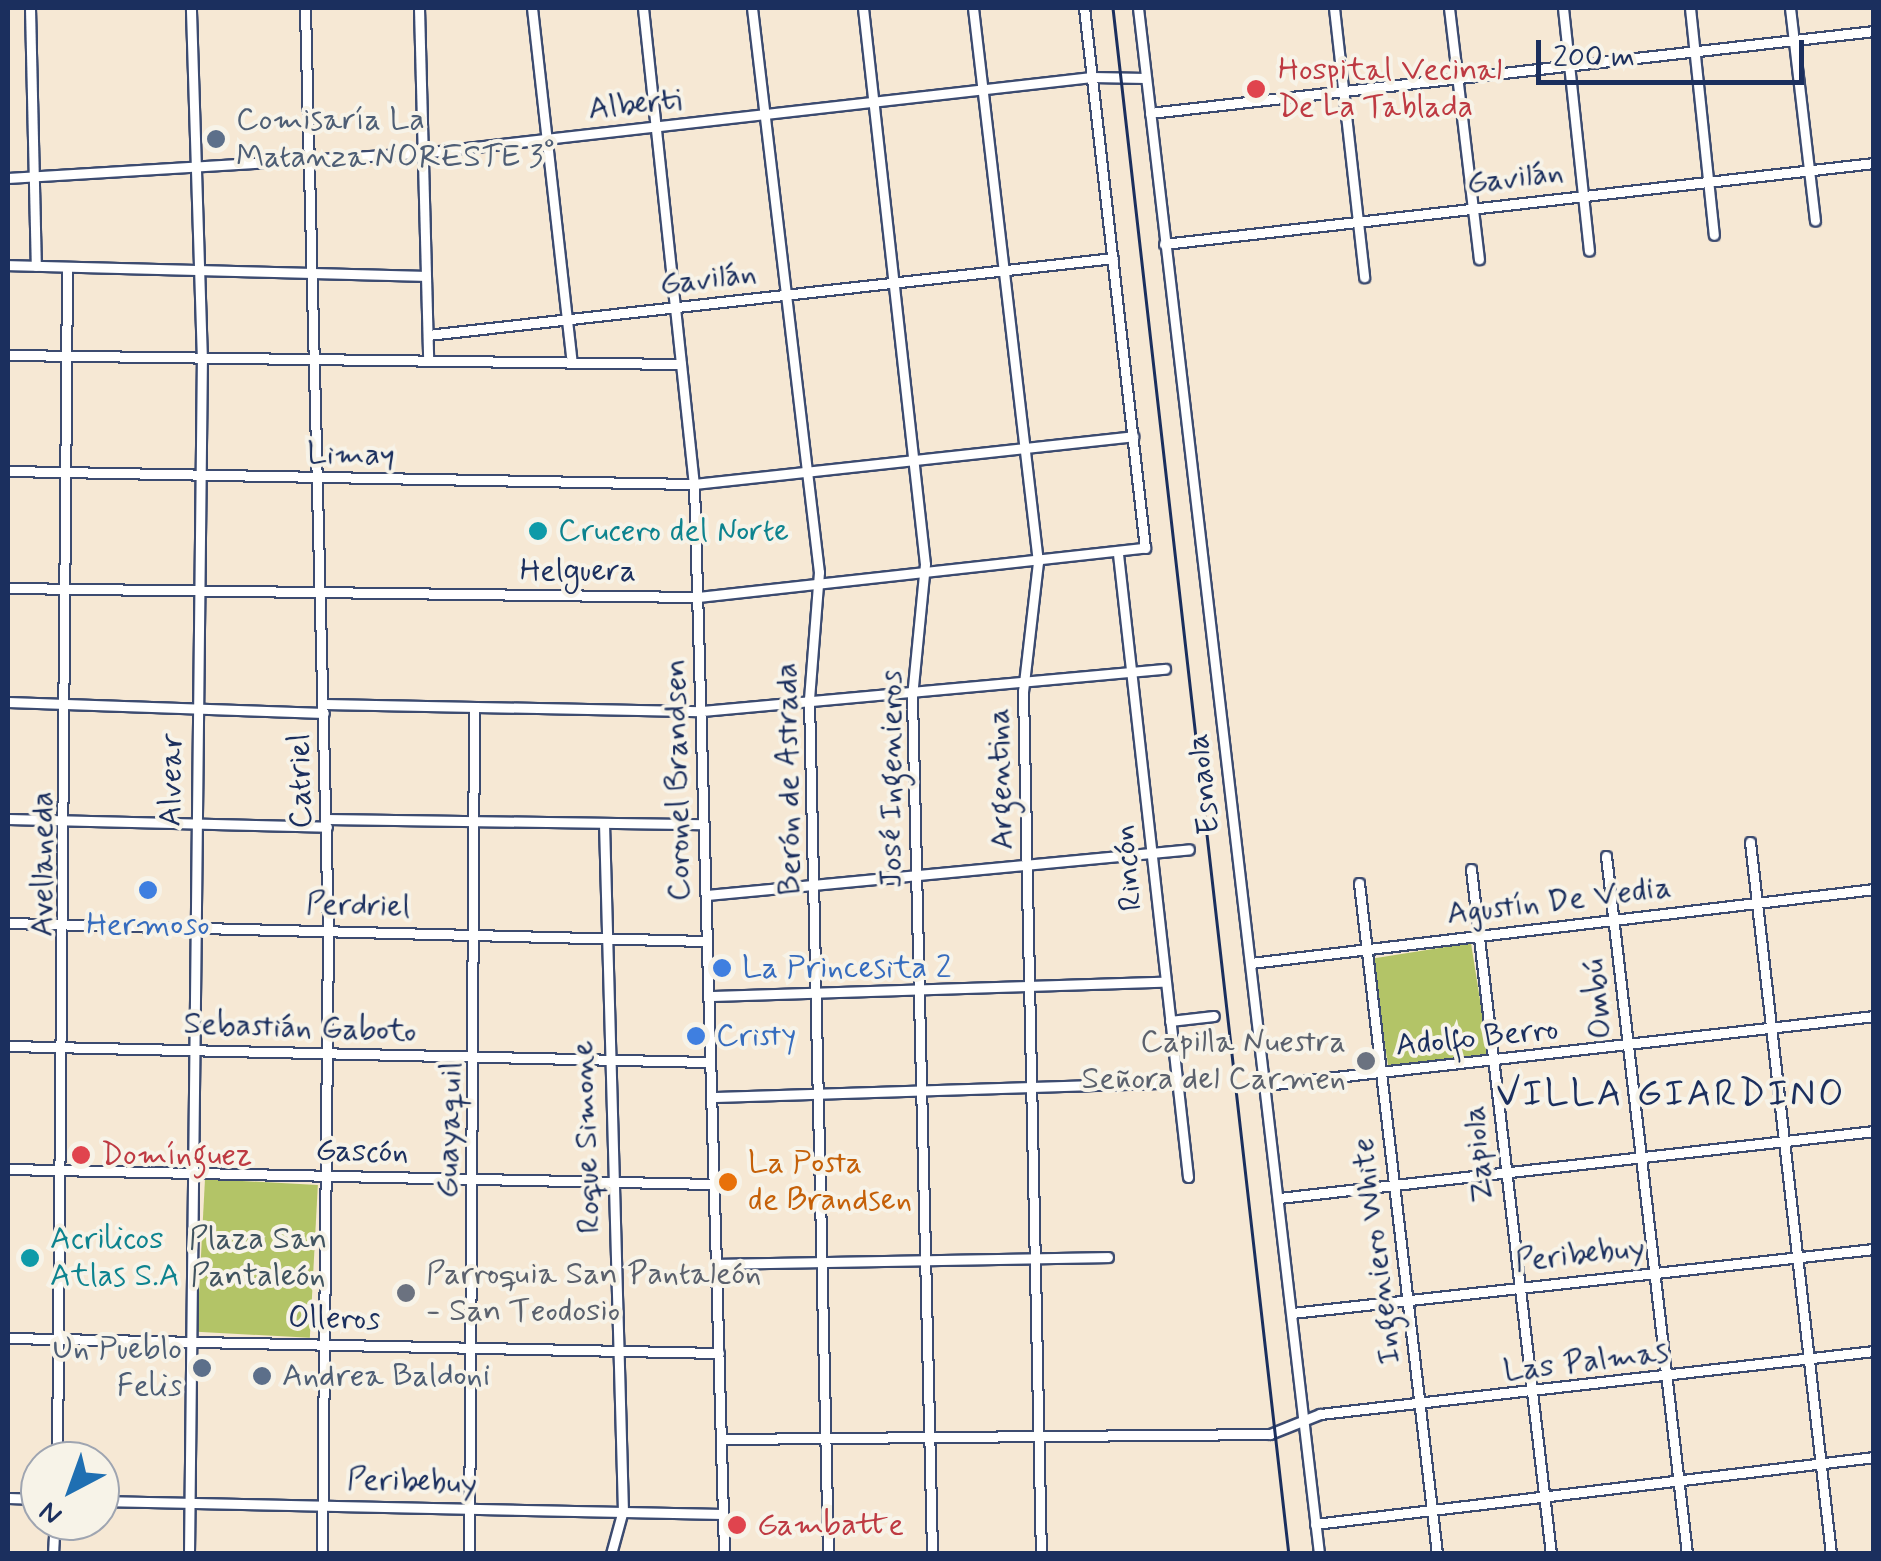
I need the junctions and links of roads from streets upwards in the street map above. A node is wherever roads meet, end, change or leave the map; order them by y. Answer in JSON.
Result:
{"nodes":[{"id":1,"x":30,"y":8,"type":"edge"},
{"id":2,"x":191,"y":8,"type":"edge"},
{"id":3,"x":305,"y":8,"type":"edge"},
{"id":4,"x":419,"y":8,"type":"edge"},
{"id":5,"x":532,"y":8,"type":"edge"},
{"id":6,"x":644,"y":8,"type":"edge"},
{"id":7,"x":752,"y":8,"type":"edge"},
{"id":8,"x":863,"y":8,"type":"edge"},
{"id":9,"x":974,"y":8,"type":"edge"},
{"id":10,"x":1084,"y":8,"type":"edge"},
{"id":11,"x":1138,"y":8,"type":"edge"},
{"id":12,"x":1334,"y":8,"type":"edge"},
{"id":13,"x":1448,"y":8,"type":"edge"},
{"id":14,"x":1563,"y":8,"type":"edge"},
{"id":15,"x":1690,"y":8,"type":"edge"},
{"id":16,"x":1790,"y":8,"type":"edge"},
{"id":17,"x":1874,"y":31,"type":"edge"},
{"id":18,"x":1794,"y":41,"type":"junction"},
{"id":19,"x":1695,"y":52,"type":"junction"},
{"id":20,"x":1570,"y":66,"type":"junction"},
{"id":21,"x":1092,"y":76,"type":"junction"},
{"id":22,"x":1146,"y":78,"type":"junction"},
{"id":23,"x":1457,"y":79,"type":"junction"},
{"id":24,"x":983,"y":90,"type":"junction"},
{"id":25,"x":1344,"y":91,"type":"junction"},
{"id":26,"x":874,"y":103,"type":"junction"},
{"id":27,"x":1150,"y":112,"type":"junction"},
{"id":28,"x":765,"y":116,"type":"junction"},
{"id":29,"x":656,"y":128,"type":"junction"},
{"id":30,"x":549,"y":140,"type":"junction"},
{"id":31,"x":422,"y":152,"type":"junction"},
{"id":32,"x":308,"y":159,"type":"junction"},
{"id":33,"x":1874,"y":163,"type":"edge"},
{"id":34,"x":193,"y":166,"type":"junction"},
{"id":35,"x":1810,"y":170,"type":"junction"},
{"id":36,"x":34,"y":176,"type":"junction"},
{"id":37,"x":8,"y":178,"type":"edge"},
{"id":38,"x":1708,"y":181,"type":"junction"},
{"id":39,"x":1584,"y":194,"type":"junction"},
{"id":40,"x":1473,"y":209,"type":"junction"},
{"id":41,"x":1360,"y":220,"type":"junction"},
{"id":42,"x":1814,"y":221,"type":"dead end"},
{"id":43,"x":1714,"y":235,"type":"dead end"},
{"id":44,"x":1164,"y":244,"type":"junction"},
{"id":45,"x":1589,"y":251,"type":"dead end"},
{"id":46,"x":1113,"y":258,"type":"junction"},
{"id":47,"x":1479,"y":259,"type":"dead end"},
{"id":48,"x":8,"y":265,"type":"edge"},
{"id":49,"x":36,"y":266,"type":"junction"},
{"id":50,"x":68,"y":267,"type":"junction"},
{"id":51,"x":1004,"y":268,"type":"junction"},
{"id":52,"x":198,"y":272,"type":"junction"},
{"id":53,"x":314,"y":275,"type":"junction"},
{"id":54,"x":424,"y":276,"type":"junction"},
{"id":55,"x":1364,"y":276,"type":"dead end"},
{"id":56,"x":895,"y":281,"type":"junction"},
{"id":57,"x":787,"y":295,"type":"junction"},
{"id":58,"x":676,"y":309,"type":"junction"},
{"id":59,"x":566,"y":318,"type":"junction"},
{"id":60,"x":428,"y":335,"type":"junction"},
{"id":61,"x":8,"y":355,"type":"edge"},
{"id":62,"x":66,"y":356,"type":"junction"},
{"id":63,"x":320,"y":359,"type":"junction"},
{"id":64,"x":428,"y":360,"type":"junction"},
{"id":65,"x":202,"y":361,"type":"junction"},
{"id":66,"x":572,"y":362,"type":"junction"},
{"id":67,"x":681,"y":364,"type":"junction"},
{"id":68,"x":1134,"y":436,"type":"junction"},
{"id":69,"x":1024,"y":448,"type":"junction"},
{"id":70,"x":916,"y":460,"type":"junction"},
{"id":71,"x":806,"y":471,"type":"junction"},
{"id":72,"x":8,"y":472,"type":"edge"},
{"id":73,"x":66,"y":473,"type":"junction"},
{"id":74,"x":200,"y":476,"type":"junction"},
{"id":75,"x":322,"y":480,"type":"junction"},
{"id":76,"x":694,"y":484,"type":"junction"},
{"id":77,"x":1118,"y":554,"type":"junction"},
{"id":78,"x":1038,"y":562,"type":"junction"},
{"id":79,"x":925,"y":574,"type":"junction"},
{"id":80,"x":818,"y":582,"type":"junction"},
{"id":81,"x":8,"y":588,"type":"edge"},
{"id":82,"x":68,"y":589,"type":"junction"},
{"id":83,"x":199,"y":592,"type":"junction"},
{"id":84,"x":322,"y":595,"type":"junction"},
{"id":85,"x":698,"y":597,"type":"junction"},
{"id":86,"x":1166,"y":669,"type":"dead end"},
{"id":87,"x":1129,"y":672,"type":"junction"},
{"id":88,"x":1024,"y":681,"type":"junction"},
{"id":89,"x":912,"y":688,"type":"junction"},
{"id":90,"x":809,"y":699,"type":"junction"},
{"id":91,"x":8,"y":702,"type":"edge"},
{"id":92,"x":68,"y":704,"type":"junction"},
{"id":93,"x":474,"y":707,"type":"junction"},
{"id":94,"x":324,"y":708,"type":"junction"},
{"id":95,"x":701,"y":710,"type":"junction"},
{"id":96,"x":198,"y":711,"type":"junction"},
{"id":97,"x":8,"y":819,"type":"edge"},
{"id":98,"x":68,"y":820,"type":"junction"},
{"id":99,"x":479,"y":820,"type":"junction"},
{"id":100,"x":326,"y":823,"type":"junction"},
{"id":101,"x":604,"y":823,"type":"junction"},
{"id":102,"x":196,"y":824,"type":"junction"},
{"id":103,"x":703,"y":824,"type":"junction"},
{"id":104,"x":1750,"y":842,"type":"dead end"},
{"id":105,"x":1189,"y":850,"type":"dead end"},
{"id":106,"x":1152,"y":854,"type":"junction"},
{"id":107,"x":1606,"y":856,"type":"dead end"},
{"id":108,"x":1028,"y":867,"type":"junction"},
{"id":109,"x":1471,"y":869,"type":"dead end"},
{"id":110,"x":918,"y":875,"type":"junction"},
{"id":111,"x":1359,"y":883,"type":"dead end"},
{"id":112,"x":814,"y":885,"type":"junction"},
{"id":113,"x":1874,"y":889,"type":"edge"},
{"id":114,"x":706,"y":895,"type":"junction"},
{"id":115,"x":1757,"y":902,"type":"junction"},
{"id":116,"x":1614,"y":918,"type":"junction"},
{"id":117,"x":8,"y":923,"type":"edge"},
{"id":118,"x":68,"y":924,"type":"junction"},
{"id":119,"x":193,"y":927,"type":"junction"},
{"id":120,"x":328,"y":930,"type":"junction"},
{"id":121,"x":480,"y":935,"type":"junction"},
{"id":122,"x":606,"y":936,"type":"junction"},
{"id":123,"x":1479,"y":936,"type":"junction"},
{"id":124,"x":707,"y":941,"type":"junction"},
{"id":125,"x":1367,"y":951,"type":"junction"},
{"id":126,"x":1250,"y":964,"type":"junction"},
{"id":127,"x":1165,"y":982,"type":"junction"},
{"id":128,"x":1033,"y":986,"type":"junction"},
{"id":129,"x":919,"y":990,"type":"junction"},
{"id":130,"x":818,"y":992,"type":"junction"},
{"id":131,"x":709,"y":996,"type":"junction"},
{"id":132,"x":1214,"y":1016,"type":"dead end"},
{"id":133,"x":1874,"y":1016,"type":"edge"},
{"id":134,"x":1170,"y":1021,"type":"junction"},
{"id":135,"x":1770,"y":1027,"type":"junction"},
{"id":136,"x":8,"y":1046,"type":"edge"},
{"id":137,"x":1628,"y":1046,"type":"junction"},
{"id":138,"x":66,"y":1048,"type":"junction"},
{"id":139,"x":200,"y":1049,"type":"junction"},
{"id":140,"x":324,"y":1054,"type":"junction"},
{"id":141,"x":478,"y":1058,"type":"junction"},
{"id":142,"x":609,"y":1059,"type":"junction"},
{"id":143,"x":710,"y":1062,"type":"junction"},
{"id":144,"x":1494,"y":1062,"type":"junction"},
{"id":145,"x":1382,"y":1074,"type":"junction"},
{"id":146,"x":1178,"y":1082,"type":"junction"},
{"id":147,"x":1265,"y":1085,"type":"junction"},
{"id":148,"x":1036,"y":1088,"type":"junction"},
{"id":149,"x":924,"y":1092,"type":"junction"},
{"id":150,"x":821,"y":1094,"type":"junction"},
{"id":151,"x":712,"y":1097,"type":"junction"},
{"id":152,"x":1874,"y":1131,"type":"edge"},
{"id":153,"x":1782,"y":1142,"type":"junction"},
{"id":154,"x":1641,"y":1156,"type":"junction"},
{"id":155,"x":8,"y":1169,"type":"edge"},
{"id":156,"x":64,"y":1170,"type":"junction"},
{"id":157,"x":1506,"y":1172,"type":"junction"},
{"id":158,"x":197,"y":1173,"type":"junction"},
{"id":159,"x":321,"y":1176,"type":"junction"},
{"id":160,"x":1188,"y":1177,"type":"dead end"},
{"id":161,"x":474,"y":1179,"type":"junction"},
{"id":162,"x":614,"y":1183,"type":"junction"},
{"id":163,"x":714,"y":1184,"type":"junction"},
{"id":164,"x":1395,"y":1184,"type":"junction"},
{"id":165,"x":1279,"y":1198,"type":"junction"},
{"id":166,"x":1874,"y":1249,"type":"edge"},
{"id":167,"x":1797,"y":1256,"type":"junction"},
{"id":168,"x":1040,"y":1257,"type":"junction"},
{"id":169,"x":1108,"y":1257,"type":"dead end"},
{"id":170,"x":927,"y":1258,"type":"junction"},
{"id":171,"x":825,"y":1261,"type":"junction"},
{"id":172,"x":716,"y":1264,"type":"junction"},
{"id":173,"x":1654,"y":1272,"type":"junction"},
{"id":174,"x":1520,"y":1287,"type":"junction"},
{"id":175,"x":1408,"y":1299,"type":"junction"},
{"id":176,"x":1292,"y":1313,"type":"junction"},
{"id":177,"x":8,"y":1338,"type":"edge"},
{"id":178,"x":60,"y":1339,"type":"junction"},
{"id":179,"x":196,"y":1342,"type":"junction"},
{"id":180,"x":320,"y":1344,"type":"junction"},
{"id":181,"x":469,"y":1348,"type":"junction"},
{"id":182,"x":618,"y":1351,"type":"junction"},
{"id":183,"x":1874,"y":1352,"type":"edge"},
{"id":184,"x":720,"y":1353,"type":"junction"},
{"id":185,"x":1808,"y":1360,"type":"junction"},
{"id":186,"x":1667,"y":1377,"type":"junction"},
{"id":187,"x":1532,"y":1394,"type":"junction"},
{"id":188,"x":1420,"y":1405,"type":"junction"},
{"id":189,"x":1305,"y":1421,"type":"junction"},
{"id":190,"x":1042,"y":1436,"type":"junction"},
{"id":191,"x":829,"y":1437,"type":"junction"},
{"id":192,"x":723,"y":1439,"type":"junction"},
{"id":193,"x":932,"y":1439,"type":"junction"},
{"id":194,"x":57,"y":1441,"type":"edge"},
{"id":195,"x":1874,"y":1456,"type":"edge"},
{"id":196,"x":1820,"y":1462,"type":"junction"},
{"id":197,"x":1678,"y":1480,"type":"junction"},
{"id":198,"x":1544,"y":1496,"type":"junction"},
{"id":199,"x":120,"y":1500,"type":"edge"},
{"id":200,"x":192,"y":1502,"type":"junction"},
{"id":201,"x":324,"y":1504,"type":"junction"},
{"id":202,"x":472,"y":1510,"type":"junction"},
{"id":203,"x":623,"y":1510,"type":"junction"},
{"id":204,"x":1432,"y":1510,"type":"junction"},
{"id":205,"x":723,"y":1514,"type":"junction"},
{"id":206,"x":1315,"y":1524,"type":"junction"},
{"id":207,"x":188,"y":1554,"type":"edge"},
{"id":208,"x":322,"y":1554,"type":"edge"},
{"id":209,"x":469,"y":1554,"type":"edge"},
{"id":210,"x":611,"y":1554,"type":"edge"},
{"id":211,"x":724,"y":1554,"type":"edge"},
{"id":212,"x":828,"y":1554,"type":"edge"},
{"id":213,"x":932,"y":1554,"type":"edge"},
{"id":214,"x":1041,"y":1554,"type":"edge"},
{"id":215,"x":1319,"y":1554,"type":"edge"},
{"id":216,"x":1437,"y":1554,"type":"edge"},
{"id":217,"x":1551,"y":1554,"type":"edge"},
{"id":218,"x":1687,"y":1554,"type":"edge"},
{"id":219,"x":1831,"y":1554,"type":"edge"}],
"edges":[{"from":1,"to":36,"type":"street"},
{"from":2,"to":34,"type":"street","name":"Alvear"},
{"from":3,"to":32,"type":"street","name":"Catriel"},
{"from":4,"to":31,"type":"street"},
{"from":5,"to":30,"type":"street"},
{"from":6,"to":29,"type":"street","name":"Coronel Brandsen"},
{"from":7,"to":28,"type":"street","name":"Berón de Astrada"},
{"from":8,"to":26,"type":"street","name":"José Ingenieros"},
{"from":9,"to":24,"type":"street","name":"Argentina"},
{"from":10,"to":21,"type":"street"},
{"from":11,"to":22,"type":"street","name":"Esnaola"},
{"from":12,"to":25,"type":"street"},
{"from":13,"to":23,"type":"street"},
{"from":14,"to":20,"type":"street"},
{"from":15,"to":19,"type":"street"},
{"from":16,"to":18,"type":"street"},
{"from":17,"to":18,"type":"street"},
{"from":18,"to":19,"type":"street"},
{"from":18,"to":35,"type":"street"},
{"from":19,"to":20,"type":"street"},
{"from":19,"to":38,"type":"street"},
{"from":20,"to":23,"type":"street"},
{"from":20,"to":39,"type":"street"},
{"from":21,"to":22,"type":"street","name":"Alberti"},
{"from":21,"to":24,"type":"street","name":"Alberti"},
{"from":21,"to":46,"type":"street"},
{"from":22,"to":27,"type":"street","name":"Esnaola"},
{"from":23,"to":25,"type":"street"},
{"from":23,"to":40,"type":"street"},
{"from":24,"to":26,"type":"street","name":"Alberti"},
{"from":24,"to":51,"type":"street","name":"Argentina"},
{"from":25,"to":27,"type":"street"},
{"from":25,"to":41,"type":"street"},
{"from":26,"to":28,"type":"street","name":"Alberti"},
{"from":26,"to":56,"type":"street","name":"José Ingenieros"},
{"from":27,"to":44,"type":"street","name":"Esnaola"},
{"from":28,"to":29,"type":"street","name":"Alberti"},
{"from":28,"to":57,"type":"street","name":"Berón de Astrada"},
{"from":29,"to":30,"type":"street","name":"Alberti"},
{"from":29,"to":58,"type":"street","name":"Coronel Brandsen"},
{"from":30,"to":31,"type":"street","name":"Alberti"},
{"from":30,"to":59,"type":"street"},
{"from":31,"to":32,"type":"street","name":"Alberti"},
{"from":31,"to":54,"type":"street"},
{"from":32,"to":34,"type":"street","name":"Alberti"},
{"from":32,"to":53,"type":"street","name":"Catriel"},
{"from":33,"to":35,"type":"street","name":"Gavilán"},
{"from":34,"to":36,"type":"street","name":"Alberti"},
{"from":34,"to":52,"type":"street","name":"Alvear"},
{"from":35,"to":38,"type":"street","name":"Gavilán"},
{"from":35,"to":42,"type":"street"},
{"from":36,"to":37,"type":"street","name":"Alberti"},
{"from":36,"to":49,"type":"street"},
{"from":38,"to":39,"type":"street","name":"Gavilán"},
{"from":38,"to":43,"type":"street"},
{"from":39,"to":40,"type":"street","name":"Gavilán"},
{"from":39,"to":45,"type":"street"},
{"from":40,"to":41,"type":"street","name":"Gavilán"},
{"from":40,"to":47,"type":"street"},
{"from":41,"to":44,"type":"street","name":"Gavilán"},
{"from":41,"to":55,"type":"street"},
{"from":44,"to":126,"type":"street","name":"Esnaola"},
{"from":46,"to":51,"type":"street","name":"Gavilán"},
{"from":46,"to":68,"type":"street"},
{"from":48,"to":49,"type":"street"},
{"from":49,"to":50,"type":"street"},
{"from":50,"to":52,"type":"street"},
{"from":50,"to":62,"type":"street","name":"Avellaneda"},
{"from":51,"to":56,"type":"street","name":"Gavilán"},
{"from":51,"to":69,"type":"street","name":"Argentina"},
{"from":52,"to":53,"type":"street"},
{"from":52,"to":65,"type":"street","name":"Alvear"},
{"from":53,"to":54,"type":"street"},
{"from":53,"to":63,"type":"street","name":"Catriel"},
{"from":54,"to":60,"type":"street"},
{"from":56,"to":57,"type":"street","name":"Gavilán"},
{"from":56,"to":70,"type":"street","name":"José Ingenieros"},
{"from":57,"to":58,"type":"street","name":"Gavilán"},
{"from":57,"to":71,"type":"street","name":"Berón de Astrada"},
{"from":58,"to":59,"type":"street","name":"Gavilán"},
{"from":58,"to":67,"type":"street","name":"Coronel Brandsen"},
{"from":59,"to":60,"type":"street","name":"Gavilán"},
{"from":59,"to":66,"type":"street"},
{"from":60,"to":64,"type":"street"},
{"from":61,"to":62,"type":"street"},
{"from":62,"to":65,"type":"street"},
{"from":62,"to":73,"type":"street","name":"Avellaneda"},
{"from":63,"to":64,"type":"street"},
{"from":63,"to":65,"type":"street"},
{"from":63,"to":75,"type":"street","name":"Catriel"},
{"from":64,"to":66,"type":"street"},
{"from":65,"to":74,"type":"street","name":"Alvear"},
{"from":66,"to":67,"type":"street"},
{"from":67,"to":76,"type":"street","name":"Coronel Brandsen"},
{"from":68,"to":69,"type":"street","name":"Limay"},
{"from":68,"to":77,"type":"street","name":"Helguera"},
{"from":69,"to":70,"type":"street","name":"Limay"},
{"from":69,"to":78,"type":"street","name":"Argentina"},
{"from":70,"to":71,"type":"street","name":"Limay"},
{"from":70,"to":79,"type":"street","name":"José Ingenieros"},
{"from":71,"to":76,"type":"street","name":"Limay"},
{"from":71,"to":80,"type":"street","name":"Berón de Astrada"},
{"from":72,"to":73,"type":"street","name":"Limay"},
{"from":73,"to":74,"type":"street","name":"Limay"},
{"from":73,"to":82,"type":"street","name":"Avellaneda"},
{"from":74,"to":75,"type":"street","name":"Limay"},
{"from":74,"to":83,"type":"street","name":"Alvear"},
{"from":75,"to":76,"type":"street","name":"Limay"},
{"from":75,"to":84,"type":"street","name":"Catriel"},
{"from":76,"to":85,"type":"street","name":"Coronel Brandsen"},
{"from":77,"to":78,"type":"street","name":"Helguera"},
{"from":77,"to":87,"type":"street","name":"Rincón"},
{"from":78,"to":79,"type":"street","name":"Helguera"},
{"from":78,"to":88,"type":"street","name":"Argentina"},
{"from":79,"to":80,"type":"street","name":"Helguera"},
{"from":79,"to":89,"type":"street","name":"José Ingenieros"},
{"from":80,"to":85,"type":"street","name":"Helguera"},
{"from":80,"to":90,"type":"street","name":"Berón de Astrada"},
{"from":81,"to":82,"type":"street","name":"Helguera"},
{"from":82,"to":83,"type":"street","name":"Helguera"},
{"from":82,"to":92,"type":"street","name":"Avellaneda"},
{"from":83,"to":84,"type":"street","name":"Helguera"},
{"from":83,"to":96,"type":"street","name":"Alvear"},
{"from":84,"to":85,"type":"street","name":"Helguera"},
{"from":84,"to":94,"type":"street","name":"Catriel"},
{"from":85,"to":95,"type":"street","name":"Coronel Brandsen"},
{"from":86,"to":87,"type":"street"},
{"from":87,"to":88,"type":"street"},
{"from":87,"to":106,"type":"street","name":"Rincón"},
{"from":88,"to":89,"type":"street"},
{"from":88,"to":108,"type":"street","name":"Argentina"},
{"from":89,"to":90,"type":"street"},
{"from":89,"to":110,"type":"street","name":"José Ingenieros"},
{"from":90,"to":95,"type":"street"},
{"from":90,"to":112,"type":"street","name":"Berón de Astrada"},
{"from":91,"to":92,"type":"street"},
{"from":92,"to":96,"type":"street"},
{"from":92,"to":98,"type":"street","name":"Avellaneda"},
{"from":93,"to":94,"type":"street"},
{"from":93,"to":95,"type":"street"},
{"from":93,"to":99,"type":"street","name":"Guayaquil"},
{"from":94,"to":96,"type":"street"},
{"from":94,"to":100,"type":"street","name":"Catriel"},
{"from":95,"to":103,"type":"street","name":"Coronel Brandsen"},
{"from":96,"to":102,"type":"street","name":"Alvear"},
{"from":97,"to":98,"type":"street"},
{"from":98,"to":102,"type":"street"},
{"from":98,"to":118,"type":"street","name":"Avellaneda"},
{"from":99,"to":100,"type":"street"},
{"from":99,"to":101,"type":"street"},
{"from":99,"to":121,"type":"street","name":"Guayaquil"},
{"from":100,"to":102,"type":"street"},
{"from":100,"to":120,"type":"street","name":"Catriel"},
{"from":101,"to":103,"type":"street"},
{"from":101,"to":122,"type":"street","name":"Roque Simone"},
{"from":102,"to":119,"type":"street","name":"Alvear"},
{"from":103,"to":114,"type":"street","name":"Coronel Brandsen"},
{"from":104,"to":115,"type":"street"},
{"from":105,"to":106,"type":"street"},
{"from":106,"to":108,"type":"street"},
{"from":106,"to":127,"type":"street","name":"Rincón"},
{"from":107,"to":116,"type":"street","name":"Ombú"},
{"from":108,"to":110,"type":"street"},
{"from":108,"to":128,"type":"street","name":"Argentina"},
{"from":109,"to":123,"type":"street","name":"Zapiola"},
{"from":110,"to":112,"type":"street"},
{"from":110,"to":129,"type":"street","name":"José Ingenieros"},
{"from":111,"to":125,"type":"street","name":"Ingeniero White"},
{"from":112,"to":114,"type":"street"},
{"from":112,"to":130,"type":"street","name":"Berón de Astrada"},
{"from":113,"to":115,"type":"street","name":"Agustín De Vedia"},
{"from":114,"to":124,"type":"street","name":"Coronel Brandsen"},
{"from":115,"to":116,"type":"street","name":"Agustín De Vedia"},
{"from":115,"to":135,"type":"street"},
{"from":116,"to":123,"type":"street","name":"Agustín De Vedia"},
{"from":116,"to":137,"type":"street","name":"Ombú"},
{"from":117,"to":118,"type":"street","name":"Perdriel"},
{"from":118,"to":119,"type":"street","name":"Perdriel"},
{"from":118,"to":138,"type":"street","name":"Avellaneda"},
{"from":119,"to":120,"type":"street","name":"Perdriel"},
{"from":119,"to":139,"type":"street","name":"Alvear"},
{"from":120,"to":121,"type":"street","name":"Perdriel"},
{"from":120,"to":140,"type":"street","name":"Catriel"},
{"from":121,"to":122,"type":"street","name":"Perdriel"},
{"from":121,"to":141,"type":"street","name":"Guayaquil"},
{"from":122,"to":124,"type":"street","name":"Perdriel"},
{"from":122,"to":142,"type":"street","name":"Roque Simone"},
{"from":123,"to":125,"type":"street","name":"Agustín De Vedia"},
{"from":123,"to":144,"type":"street","name":"Zapiola"},
{"from":124,"to":131,"type":"street","name":"Coronel Brandsen"},
{"from":125,"to":126,"type":"street","name":"Agustín De Vedia"},
{"from":125,"to":145,"type":"street","name":"Ingeniero White"},
{"from":126,"to":147,"type":"street","name":"Esnaola"},
{"from":127,"to":128,"type":"street"},
{"from":127,"to":134,"type":"street","name":"Rincón"},
{"from":128,"to":129,"type":"street"},
{"from":128,"to":148,"type":"street","name":"Argentina"},
{"from":129,"to":130,"type":"street"},
{"from":129,"to":149,"type":"street","name":"José Ingenieros"},
{"from":130,"to":131,"type":"street"},
{"from":130,"to":150,"type":"street","name":"Berón de Astrada"},
{"from":131,"to":143,"type":"street","name":"Coronel Brandsen"},
{"from":132,"to":134,"type":"street"},
{"from":133,"to":135,"type":"street","name":"Adolfo Berro"},
{"from":134,"to":146,"type":"street","name":"Rincón"},
{"from":135,"to":137,"type":"street","name":"Adolfo Berro"},
{"from":135,"to":153,"type":"street"},
{"from":136,"to":138,"type":"street","name":"Sebastián Gaboto"},
{"from":137,"to":144,"type":"street","name":"Adolfo Berro"},
{"from":137,"to":154,"type":"street","name":"Ombú"},
{"from":138,"to":139,"type":"street","name":"Sebastián Gaboto"},
{"from":138,"to":156,"type":"street","name":"Avellaneda"},
{"from":139,"to":140,"type":"street","name":"Sebastián Gaboto"},
{"from":139,"to":158,"type":"street","name":"Alvear"},
{"from":140,"to":141,"type":"street","name":"Sebastián Gaboto"},
{"from":140,"to":159,"type":"street","name":"Catriel"},
{"from":141,"to":142,"type":"street","name":"Sebastián Gaboto"},
{"from":141,"to":161,"type":"street","name":"Guayaquil"},
{"from":142,"to":143,"type":"street","name":"Sebastián Gaboto"},
{"from":142,"to":162,"type":"street","name":"Roque Simone"},
{"from":143,"to":151,"type":"street","name":"Coronel Brandsen"},
{"from":144,"to":145,"type":"street","name":"Adolfo Berro"},
{"from":144,"to":157,"type":"street","name":"Zapiola"},
{"from":145,"to":147,"type":"street","name":"Adolfo Berro"},
{"from":145,"to":164,"type":"street","name":"Ingeniero White"},
{"from":146,"to":148,"type":"street"},
{"from":146,"to":160,"type":"street","name":"Rincón"},
{"from":147,"to":165,"type":"street","name":"Esnaola"},
{"from":148,"to":149,"type":"street"},
{"from":148,"to":168,"type":"street","name":"Argentina"},
{"from":149,"to":150,"type":"street"},
{"from":149,"to":170,"type":"street","name":"José Ingenieros"},
{"from":150,"to":151,"type":"street"},
{"from":150,"to":171,"type":"street","name":"Berón de Astrada"},
{"from":151,"to":163,"type":"street","name":"Coronel Brandsen"},
{"from":152,"to":153,"type":"street"},
{"from":153,"to":154,"type":"street"},
{"from":153,"to":167,"type":"street"},
{"from":154,"to":157,"type":"street"},
{"from":154,"to":173,"type":"street","name":"Ombú"},
{"from":155,"to":156,"type":"street","name":"Gascón"},
{"from":156,"to":158,"type":"street","name":"Gascón"},
{"from":156,"to":178,"type":"street","name":"Avellaneda"},
{"from":157,"to":164,"type":"street"},
{"from":157,"to":174,"type":"street","name":"Zapiola"},
{"from":158,"to":159,"type":"street","name":"Gascón"},
{"from":158,"to":179,"type":"street","name":"Alvear"},
{"from":159,"to":161,"type":"street","name":"Gascón"},
{"from":159,"to":180,"type":"street","name":"Catriel"},
{"from":161,"to":162,"type":"street","name":"Gascón"},
{"from":161,"to":181,"type":"street","name":"Guayaquil"},
{"from":162,"to":163,"type":"street","name":"Gascón"},
{"from":162,"to":182,"type":"street","name":"Roque Simone"},
{"from":163,"to":172,"type":"street","name":"Coronel Brandsen"},
{"from":164,"to":165,"type":"street"},
{"from":164,"to":175,"type":"street","name":"Ingeniero White"},
{"from":165,"to":176,"type":"street","name":"Esnaola"},
{"from":166,"to":167,"type":"street","name":"Peribebuy"},
{"from":167,"to":173,"type":"street","name":"Peribebuy"},
{"from":167,"to":185,"type":"street"},
{"from":168,"to":169,"type":"street"},
{"from":168,"to":170,"type":"street"},
{"from":168,"to":190,"type":"street","name":"Argentina"},
{"from":170,"to":171,"type":"street"},
{"from":170,"to":193,"type":"street","name":"José Ingenieros"},
{"from":171,"to":172,"type":"street"},
{"from":171,"to":191,"type":"street","name":"Berón de Astrada"},
{"from":172,"to":184,"type":"street","name":"Coronel Brandsen"},
{"from":173,"to":174,"type":"street","name":"Peribebuy"},
{"from":173,"to":186,"type":"street","name":"Ombú"},
{"from":174,"to":175,"type":"street","name":"Peribebuy"},
{"from":174,"to":187,"type":"street","name":"Zapiola"},
{"from":175,"to":176,"type":"street","name":"Peribebuy"},
{"from":175,"to":188,"type":"street","name":"Ingeniero White"},
{"from":176,"to":189,"type":"street","name":"Esnaola"},
{"from":177,"to":178,"type":"street","name":"Olleros"},
{"from":178,"to":179,"type":"street","name":"Olleros"},
{"from":178,"to":194,"type":"street","name":"Avellaneda"},
{"from":179,"to":180,"type":"street","name":"Olleros"},
{"from":179,"to":200,"type":"street","name":"Alvear"},
{"from":180,"to":181,"type":"street","name":"Olleros"},
{"from":180,"to":201,"type":"street","name":"Catriel"},
{"from":181,"to":182,"type":"street","name":"Olleros"},
{"from":181,"to":202,"type":"street","name":"Guayaquil"},
{"from":182,"to":184,"type":"street","name":"Olleros"},
{"from":182,"to":203,"type":"street","name":"Roque Simone"},
{"from":183,"to":185,"type":"street","name":"Las Palmas"},
{"from":184,"to":192,"type":"street","name":"Coronel Brandsen"},
{"from":185,"to":186,"type":"street","name":"Las Palmas"},
{"from":185,"to":196,"type":"street"},
{"from":186,"to":187,"type":"street","name":"Las Palmas"},
{"from":186,"to":197,"type":"street","name":"Ombú"},
{"from":187,"to":188,"type":"street","name":"Las Palmas"},
{"from":187,"to":198,"type":"street","name":"Zapiola"},
{"from":188,"to":189,"type":"street","name":"Las Palmas"},
{"from":188,"to":204,"type":"street","name":"Ingeniero White"},
{"from":189,"to":190,"type":"street"},
{"from":189,"to":206,"type":"street","name":"Esnaola"},
{"from":190,"to":193,"type":"street"},
{"from":190,"to":214,"type":"street","name":"Argentina"},
{"from":191,"to":192,"type":"street"},
{"from":191,"to":193,"type":"street"},
{"from":191,"to":212,"type":"street","name":"Berón de Astrada"},
{"from":192,"to":205,"type":"street","name":"Coronel Brandsen"},
{"from":193,"to":213,"type":"street","name":"José Ingenieros"},
{"from":195,"to":196,"type":"street"},
{"from":196,"to":197,"type":"street"},
{"from":196,"to":219,"type":"street"},
{"from":197,"to":198,"type":"street"},
{"from":197,"to":218,"type":"street","name":"Ombú"},
{"from":198,"to":204,"type":"street"},
{"from":198,"to":217,"type":"street","name":"Zapiola"},
{"from":199,"to":200,"type":"street","name":"Peribebuy"},
{"from":200,"to":201,"type":"street","name":"Peribebuy"},
{"from":200,"to":207,"type":"street","name":"Alvear"},
{"from":201,"to":202,"type":"street","name":"Peribebuy"},
{"from":201,"to":208,"type":"street","name":"Catriel"},
{"from":202,"to":203,"type":"street","name":"Peribebuy"},
{"from":202,"to":209,"type":"street","name":"Guayaquil"},
{"from":203,"to":205,"type":"street","name":"Peribebuy"},
{"from":203,"to":210,"type":"street","name":"Roque Simone"},
{"from":204,"to":206,"type":"street"},
{"from":204,"to":216,"type":"street","name":"Ingeniero White"},
{"from":205,"to":211,"type":"street","name":"Coronel Brandsen"},
{"from":206,"to":215,"type":"street","name":"Esnaola"}]}
